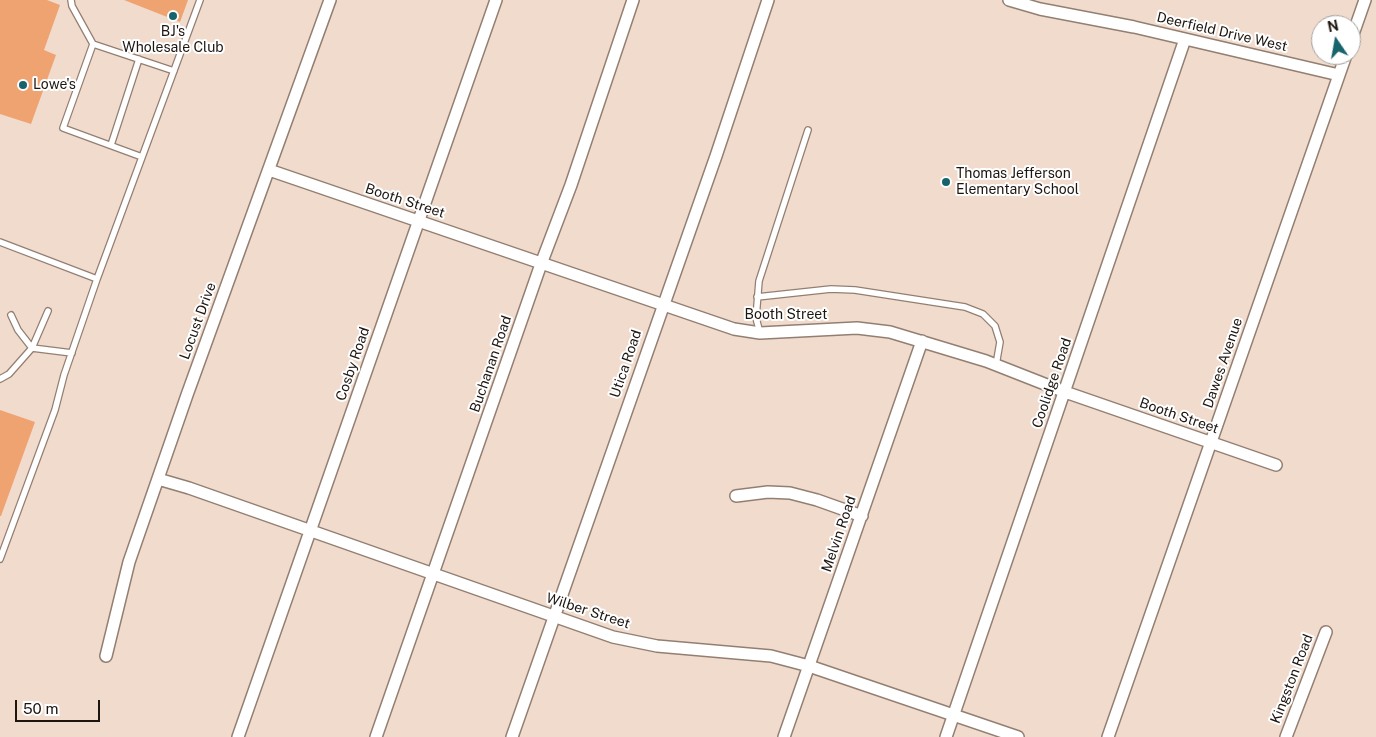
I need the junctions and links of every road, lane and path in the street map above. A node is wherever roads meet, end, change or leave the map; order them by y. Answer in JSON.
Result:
{"nodes":[{"id":1,"x":71,"y":0,"type":"edge"},
{"id":2,"x":200,"y":0,"type":"edge"},
{"id":3,"x":330,"y":0,"type":"edge"},
{"id":4,"x":496,"y":0,"type":"edge"},
{"id":5,"x":634,"y":0,"type":"edge"},
{"id":6,"x":768,"y":0,"type":"edge"},
{"id":7,"x":1009,"y":0,"type":"edge"},
{"id":8,"x":1365,"y":0,"type":"edge"},
{"id":9,"x":1360,"y":15,"type":"edge"},
{"id":10,"x":1185,"y":38,"type":"junction"},
{"id":11,"x":93,"y":44,"type":"junction"},
{"id":12,"x":139,"y":59,"type":"junction"},
{"id":13,"x":1342,"y":65,"type":"edge"},
{"id":14,"x":174,"y":71,"type":"junction"},
{"id":15,"x":1339,"y":75,"type":"junction"},
{"id":16,"x":808,"y":130,"type":"dead end"},
{"id":17,"x":110,"y":145,"type":"junction"},
{"id":18,"x":142,"y":157,"type":"junction"},
{"id":19,"x":269,"y":170,"type":"junction"},
{"id":20,"x":418,"y":221,"type":"junction"},
{"id":21,"x":0,"y":242,"type":"edge"},
{"id":22,"x":541,"y":264,"type":"junction"},
{"id":23,"x":97,"y":278,"type":"junction"},
{"id":24,"x":757,"y":297,"type":"junction"},
{"id":25,"x":662,"y":306,"type":"junction"},
{"id":26,"x":48,"y":311,"type":"dead end"},
{"id":27,"x":11,"y":315,"type":"dead end"},
{"id":28,"x":760,"y":333,"type":"junction"},
{"id":29,"x":922,"y":341,"type":"junction"},
{"id":30,"x":32,"y":348,"type":"junction"},
{"id":31,"x":72,"y":353,"type":"junction"},
{"id":32,"x":996,"y":365,"type":"junction"},
{"id":33,"x":0,"y":379,"type":"edge"},
{"id":34,"x":1065,"y":392,"type":"junction"},
{"id":35,"x":1211,"y":443,"type":"junction"},
{"id":36,"x":1276,"y":465,"type":"dead end"},
{"id":37,"x":158,"y":479,"type":"junction"},
{"id":38,"x":736,"y":496,"type":"dead end"},
{"id":39,"x":862,"y":516,"type":"junction"},
{"id":40,"x":311,"y":531,"type":"junction"},
{"id":41,"x":0,"y":559,"type":"edge"},
{"id":42,"x":433,"y":575,"type":"junction"},
{"id":43,"x":554,"y":616,"type":"junction"},
{"id":44,"x":1326,"y":632,"type":"dead end"},
{"id":45,"x":106,"y":656,"type":"dead end"},
{"id":46,"x":809,"y":666,"type":"junction"},
{"id":47,"x":954,"y":715,"type":"junction"},
{"id":48,"x":238,"y":737,"type":"edge"},
{"id":49,"x":376,"y":737,"type":"edge"},
{"id":50,"x":512,"y":737,"type":"edge"},
{"id":51,"x":784,"y":737,"type":"edge"},
{"id":52,"x":946,"y":737,"type":"edge"},
{"id":53,"x":1018,"y":737,"type":"edge"},
{"id":54,"x":1108,"y":737,"type":"edge"},
{"id":55,"x":1286,"y":737,"type":"edge"}],
"edges":[{"from":1,"to":11,"type":"lane"},
{"from":2,"to":14,"type":"lane"},
{"from":3,"to":19,"type":"street","name":"Locust Drive"},
{"from":4,"to":20,"type":"street","name":"Cosby Road"},
{"from":5,"to":22,"type":"street","name":"Buchanan Road"},
{"from":6,"to":25,"type":"street","name":"Utica Road"},
{"from":7,"to":10,"type":"street","name":"Deerfield Drive West"},
{"from":8,"to":9,"type":"street"},
{"from":10,"to":15,"type":"street","name":"Deerfield Drive West"},
{"from":10,"to":34,"type":"street","name":"Coolidge Road"},
{"from":11,"to":12,"type":"lane"},
{"from":11,"to":17,"type":"lane"},
{"from":12,"to":14,"type":"lane"},
{"from":12,"to":17,"type":"lane"},
{"from":13,"to":15,"type":"street","name":"Dawes Avenue"},
{"from":14,"to":18,"type":"lane"},
{"from":15,"to":35,"type":"street","name":"Dawes Avenue"},
{"from":16,"to":24,"type":"lane"},
{"from":17,"to":18,"type":"lane"},
{"from":18,"to":23,"type":"lane"},
{"from":19,"to":20,"type":"street","name":"Booth Street"},
{"from":19,"to":37,"type":"street","name":"Locust Drive"},
{"from":20,"to":22,"type":"street","name":"Booth Street"},
{"from":20,"to":40,"type":"street","name":"Cosby Road"},
{"from":21,"to":23,"type":"lane"},
{"from":22,"to":25,"type":"street","name":"Booth Street"},
{"from":22,"to":42,"type":"street","name":"Buchanan Road"},
{"from":23,"to":31,"type":"lane"},
{"from":24,"to":28,"type":"lane"},
{"from":24,"to":32,"type":"lane"},
{"from":25,"to":28,"type":"street","name":"Booth Street"},
{"from":25,"to":43,"type":"street","name":"Utica Road"},
{"from":26,"to":30,"type":"lane"},
{"from":27,"to":30,"type":"lane"},
{"from":28,"to":29,"type":"street","name":"Booth Street"},
{"from":29,"to":32,"type":"street","name":"Booth Street"},
{"from":29,"to":39,"type":"street","name":"Melvin Road"},
{"from":30,"to":31,"type":"lane"},
{"from":30,"to":33,"type":"lane"},
{"from":31,"to":41,"type":"lane"},
{"from":32,"to":34,"type":"street","name":"Booth Street"},
{"from":34,"to":35,"type":"street","name":"Booth Street"},
{"from":34,"to":47,"type":"street","name":"Coolidge Road"},
{"from":35,"to":36,"type":"street","name":"Booth Street"},
{"from":35,"to":54,"type":"street","name":"Dawes Avenue"},
{"from":37,"to":40,"type":"street","name":"Wilber Street"},
{"from":37,"to":45,"type":"street","name":"Locust Drive"},
{"from":38,"to":39,"type":"street"},
{"from":39,"to":46,"type":"street","name":"Melvin Road"},
{"from":40,"to":42,"type":"street","name":"Wilber Street"},
{"from":40,"to":48,"type":"street","name":"Cosby Road"},
{"from":42,"to":43,"type":"street","name":"Wilber Street"},
{"from":42,"to":49,"type":"street","name":"Buchanan Road"},
{"from":43,"to":46,"type":"street","name":"Wilber Street"},
{"from":43,"to":50,"type":"street","name":"Utica Road"},
{"from":44,"to":55,"type":"street","name":"Kingston Road"},
{"from":46,"to":47,"type":"street","name":"Wilber Street"},
{"from":46,"to":51,"type":"street","name":"Melvin Road"},
{"from":47,"to":52,"type":"street","name":"Coolidge Road"},
{"from":47,"to":53,"type":"street","name":"Wilber Street"}]}
